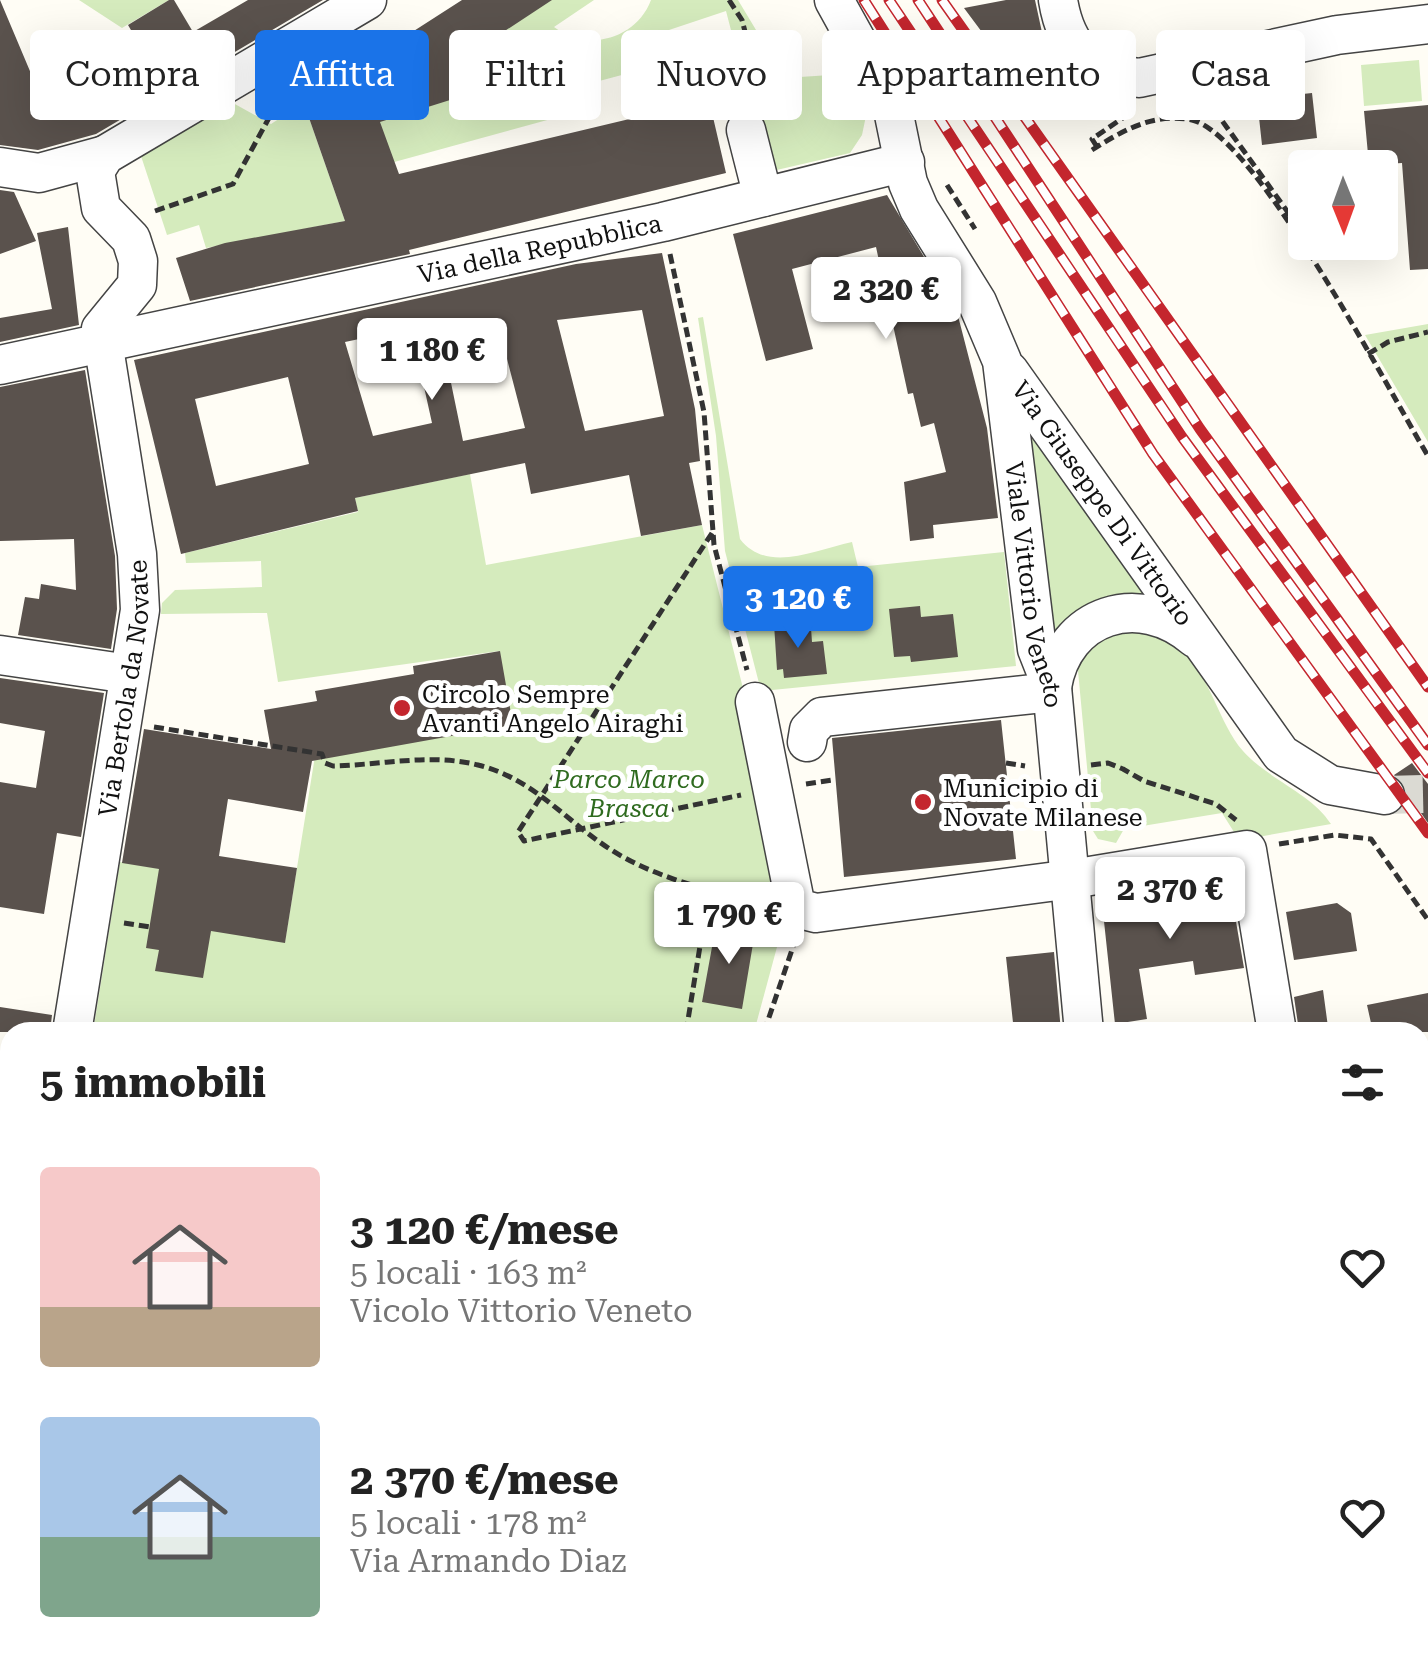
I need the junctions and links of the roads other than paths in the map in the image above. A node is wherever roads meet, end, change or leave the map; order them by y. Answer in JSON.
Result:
{"nodes":[{"id":1,"x":367,"y":0,"type":"edge"},
{"id":2,"x":834,"y":0,"type":"edge"},
{"id":3,"x":1058,"y":0,"type":"edge"},
{"id":4,"x":1428,"y":24,"type":"edge"},
{"id":5,"x":755,"y":120,"type":"edge"},
{"id":6,"x":105,"y":155,"type":"junction"},
{"id":7,"x":904,"y":162,"type":"junction"},
{"id":8,"x":0,"y":168,"type":"edge"},
{"id":9,"x":763,"y":197,"type":"junction"},
{"id":10,"x":102,"y":343,"type":"junction"},
{"id":11,"x":1002,"y":361,"type":"junction"},
{"id":12,"x":0,"y":365,"type":"edge"},
{"id":13,"x":1204,"y":646,"type":"junction"},
{"id":14,"x":0,"y":655,"type":"edge"},
{"id":15,"x":129,"y":674,"type":"junction"},
{"id":16,"x":1052,"y":690,"type":"junction"},
{"id":17,"x":755,"y":702,"type":"road end"},
{"id":18,"x":807,"y":742,"type":"dead end"},
{"id":19,"x":1385,"y":795,"type":"tunnel mouth"},
{"id":20,"x":1072,"y":879,"type":"junction"},
{"id":21,"x":74,"y":1022,"type":"edge"},
{"id":22,"x":1083,"y":1022,"type":"edge"},
{"id":23,"x":1275,"y":1022,"type":"edge"}],
"edges":[{"from":1,"to":6,"type":"street"},
{"from":2,"to":7,"type":"street","name":"Viale Vittorio Veneto"},
{"from":3,"to":4,"type":"street"},
{"from":5,"to":9,"type":"street"},
{"from":6,"to":8,"type":"street"},
{"from":6,"to":10,"type":"street"},
{"from":7,"to":9,"type":"street","name":"Via della Repubblica"},
{"from":7,"to":11,"type":"street","name":"Viale Vittorio Veneto"},
{"from":9,"to":10,"type":"street","name":"Via della Repubblica"},
{"from":10,"to":12,"type":"street","name":"Via della Repubblica"},
{"from":10,"to":15,"type":"street","name":"Via Bertola da Novate"},
{"from":11,"to":13,"type":"street","name":"Via Giuseppe Di Vittorio"},
{"from":11,"to":16,"type":"street","name":"Viale Vittorio Veneto"},
{"from":13,"to":16,"type":"street","name":"Via Giuseppe Di Vittorio"},
{"from":13,"to":19,"type":"street","name":"Via Giuseppe Di Vittorio"},
{"from":14,"to":15,"type":"street"},
{"from":15,"to":21,"type":"street","name":"Via Bertola da Novate"},
{"from":16,"to":18,"type":"street"},
{"from":16,"to":20,"type":"street","name":"Viale Vittorio Veneto"},
{"from":17,"to":20,"type":"street"},
{"from":20,"to":22,"type":"street","name":"Viale Vittorio Veneto"},
{"from":20,"to":23,"type":"street"}]}
